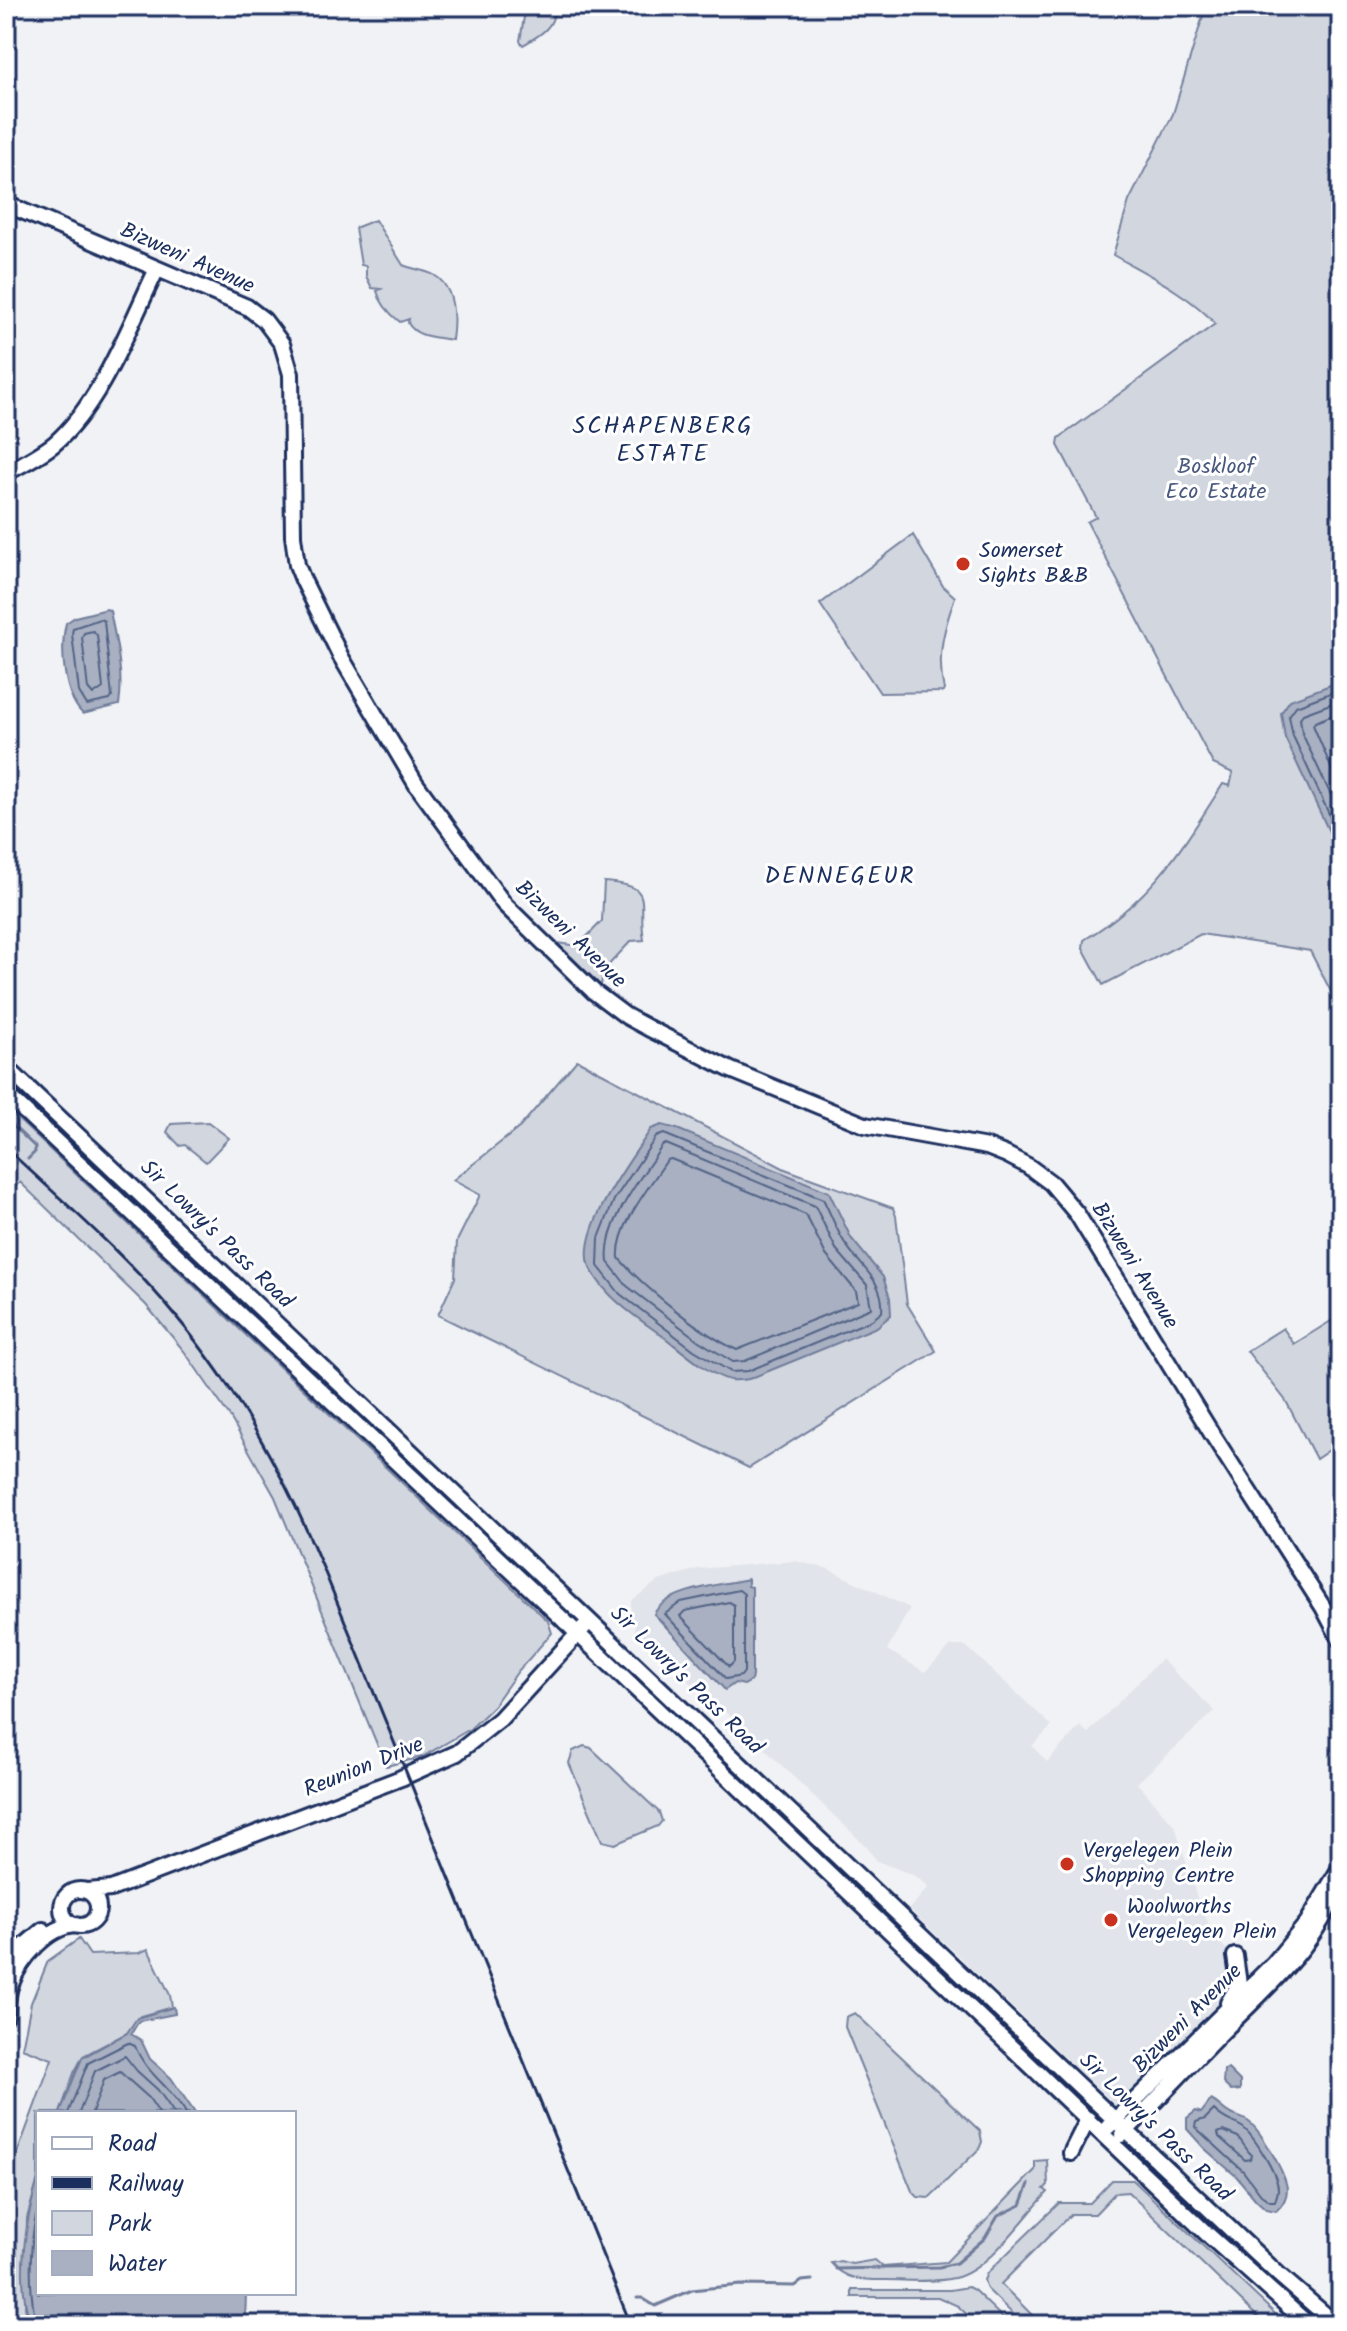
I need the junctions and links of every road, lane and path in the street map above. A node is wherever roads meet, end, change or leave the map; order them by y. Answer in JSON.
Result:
{"nodes":[{"id":1,"x":6,"y":204,"type":"edge"},
{"id":2,"x":157,"y":269,"type":"junction"},
{"id":3,"x":6,"y":473,"type":"edge"},
{"id":4,"x":6,"y":1067,"type":"edge"},
{"id":5,"x":6,"y":1094,"type":"edge"},
{"id":6,"x":590,"y":1620,"type":"junction"},
{"id":7,"x":578,"y":1634,"type":"junction"},
{"id":8,"x":1341,"y":1641,"type":"edge"},
{"id":9,"x":1341,"y":1866,"type":"edge"},
{"id":10,"x":1341,"y":1876,"type":"edge"},
{"id":11,"x":111,"y":1889,"type":"junction"},
{"id":12,"x":87,"y":1891,"type":"junction"},
{"id":13,"x":98,"y":1908,"type":"junction"},
{"id":14,"x":63,"y":1912,"type":"junction"},
{"id":15,"x":76,"y":1925,"type":"junction"},
{"id":16,"x":1235,"y":1956,"type":"dead end"},
{"id":17,"x":6,"y":1971,"type":"edge"},
{"id":18,"x":6,"y":2016,"type":"edge"},
{"id":19,"x":1210,"y":2025,"type":"junction"},
{"id":20,"x":1088,"y":2119,"type":"junction"},
{"id":21,"x":1121,"y":2126,"type":"junction"},
{"id":22,"x":1102,"y":2132,"type":"junction"},
{"id":23,"x":1114,"y":2144,"type":"junction"},
{"id":24,"x":1071,"y":2153,"type":"dead end"},
{"id":25,"x":1309,"y":2325,"type":"edge"},
{"id":26,"x":1337,"y":2325,"type":"edge"}],
"edges":[{"from":1,"to":2,"type":"street","name":"Bizweni Avenue"},
{"from":2,"to":3,"type":"street"},
{"from":2,"to":8,"type":"street","name":"Bizweni Avenue"},
{"from":4,"to":6,"type":"street","name":"Sir Lowry's Pass Road"},
{"from":5,"to":7,"type":"street","name":"Sir Lowry's Pass Road"},
{"from":6,"to":7,"type":"street","name":"Reunion Drive"},
{"from":6,"to":21,"type":"street","name":"Sir Lowry's Pass Road"},
{"from":7,"to":11,"type":"street","name":"Reunion Drive"},
{"from":7,"to":20,"type":"street","name":"Sir Lowry's Pass Road"},
{"from":9,"to":19,"type":"street","name":"Bizweni Avenue"},
{"from":10,"to":21,"type":"street","name":"Bizweni Avenue"},
{"from":11,"to":12,"type":"street","name":"Reunion Drive"},
{"from":11,"to":13,"type":"street"},
{"from":12,"to":13,"type":"street"},
{"from":12,"to":14,"type":"street"},
{"from":13,"to":15,"type":"street"},
{"from":14,"to":15,"type":"street"},
{"from":14,"to":17,"type":"street"},
{"from":15,"to":18,"type":"street"},
{"from":16,"to":19,"type":"street"},
{"from":19,"to":21,"type":"street","name":"Bizweni Avenue"},
{"from":20,"to":22,"type":"street","name":"Sir Lowry's Pass Road"},
{"from":20,"to":24,"type":"street"},
{"from":21,"to":22,"type":"street"},
{"from":21,"to":23,"type":"street"},
{"from":21,"to":26,"type":"street","name":"Sir Lowry's Pass Road"},
{"from":22,"to":23,"type":"street","name":"Sir Lowry's Pass Road"},
{"from":23,"to":25,"type":"street","name":"Sir Lowry's Pass Road"}]}
